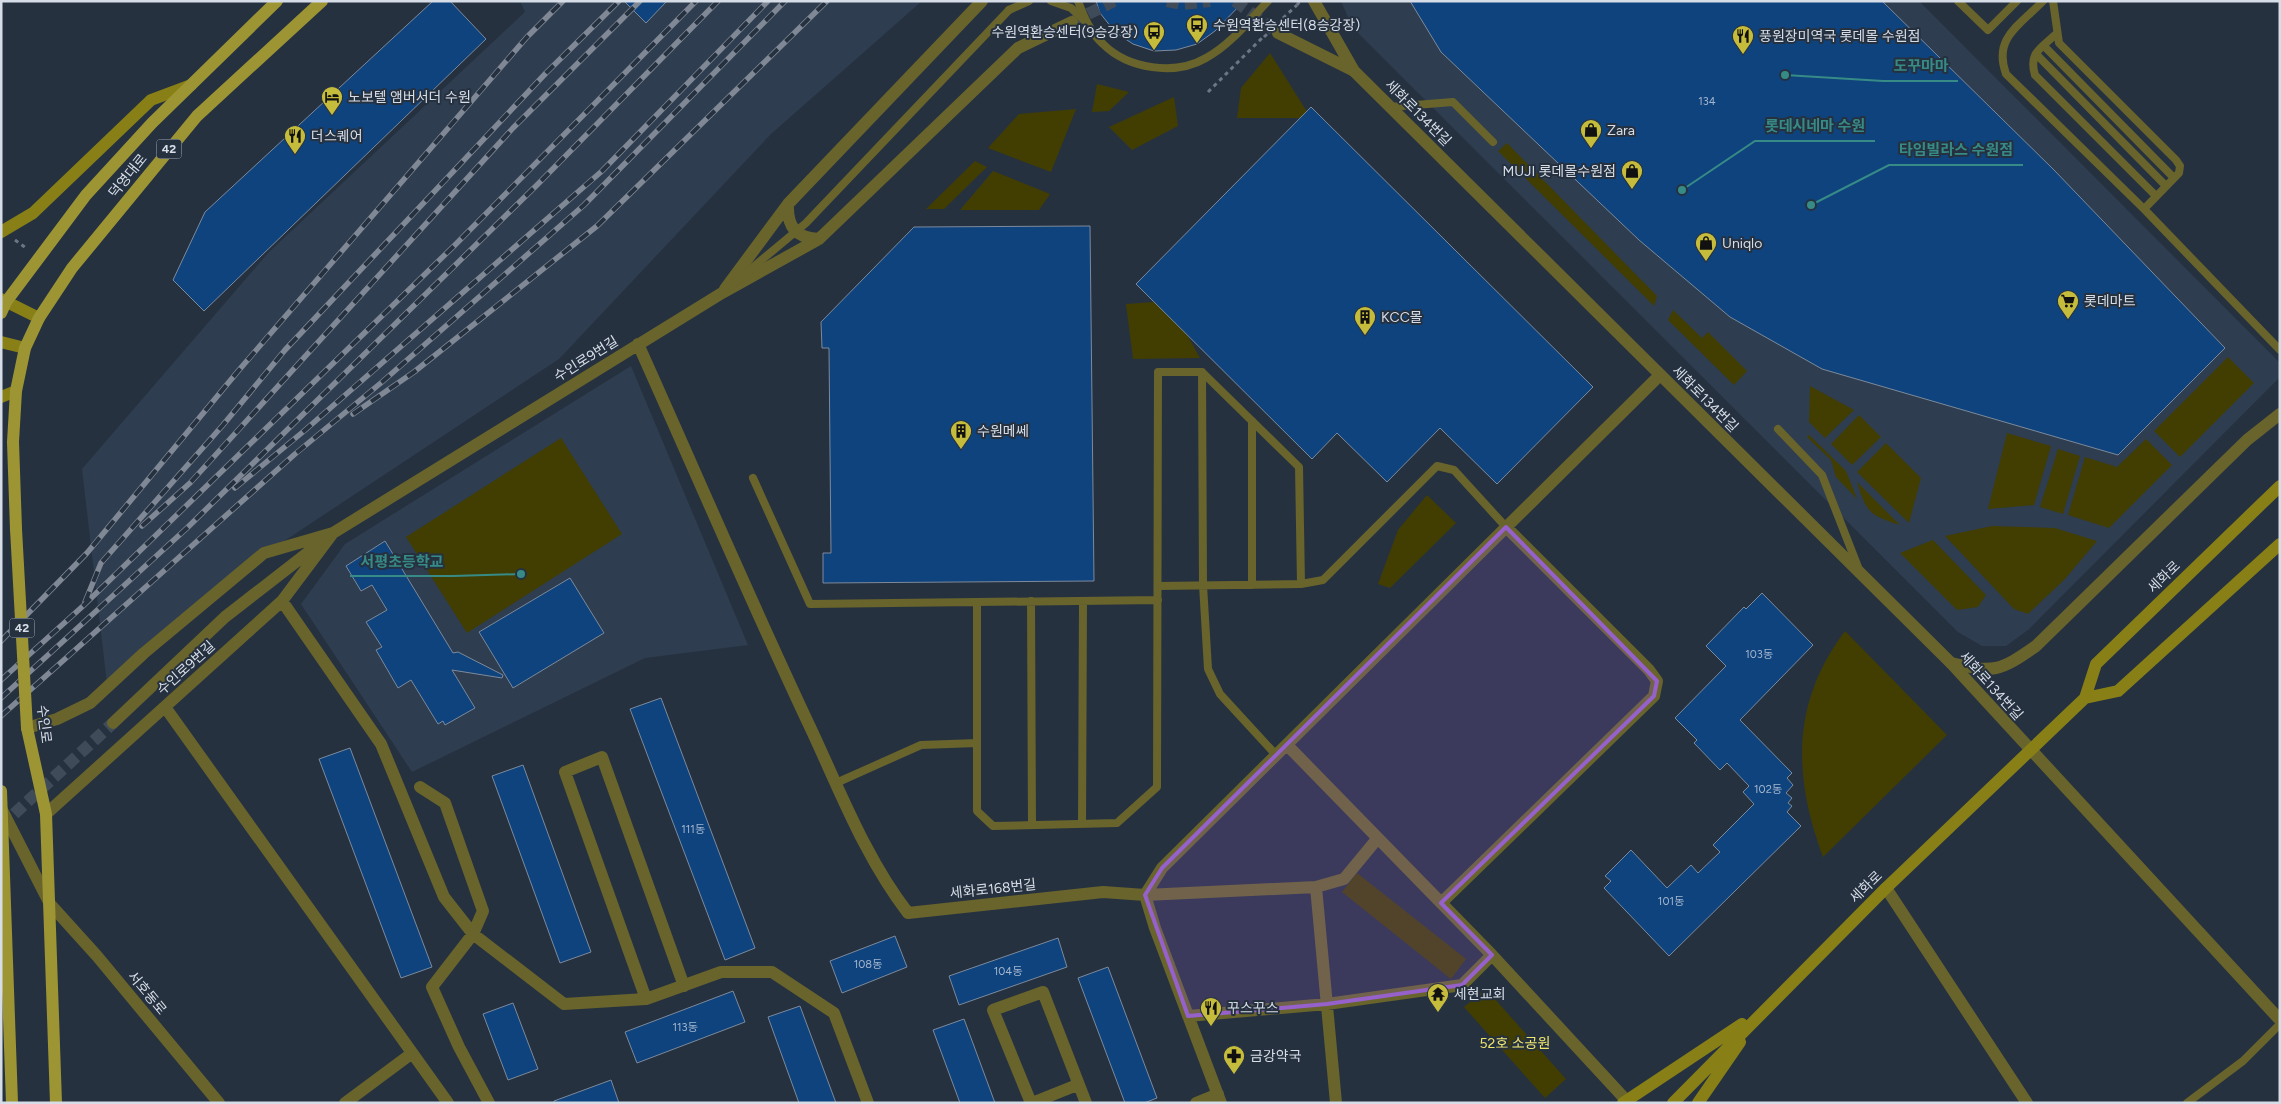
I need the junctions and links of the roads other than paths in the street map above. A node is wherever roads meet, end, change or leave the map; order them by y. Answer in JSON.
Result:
{"nodes":[{"id":1,"x":277,"y":1,"type":"edge"},
{"id":2,"x":322,"y":1,"type":"edge"},
{"id":3,"x":982,"y":1,"type":"edge"},
{"id":4,"x":1018,"y":1,"type":"edge"},
{"id":5,"x":1029,"y":1,"type":"edge"},
{"id":6,"x":1051,"y":1,"type":"edge"},
{"id":7,"x":1078,"y":1,"type":"edge"},
{"id":8,"x":1268,"y":1,"type":"edge"},
{"id":9,"x":1314,"y":1,"type":"edge"},
{"id":10,"x":1958,"y":1,"type":"edge"},
{"id":11,"x":2017,"y":1,"type":"edge"},
{"id":12,"x":2042,"y":1,"type":"edge"},
{"id":13,"x":2053,"y":1,"type":"edge"},
{"id":14,"x":1009,"y":10,"type":"junction"},
{"id":15,"x":1085,"y":21,"type":"junction"},
{"id":16,"x":1072,"y":22,"type":"tunnel mouth"},
{"id":17,"x":1278,"y":33,"type":"tunnel mouth"},
{"id":18,"x":2057,"y":33,"type":"junction"},
{"id":19,"x":2044,"y":46,"type":"junction"},
{"id":20,"x":2036,"y":54,"type":"junction"},
{"id":21,"x":1354,"y":71,"type":"junction"},
{"id":22,"x":191,"y":85,"type":"junction"},
{"id":23,"x":1390,"y":107,"type":"junction"},
{"id":24,"x":1494,"y":142,"type":"dead end"},
{"id":25,"x":2174,"y":178,"type":"junction"},
{"id":26,"x":2166,"y":186,"type":"junction"},
{"id":27,"x":2156,"y":196,"type":"junction"},
{"id":28,"x":788,"y":204,"type":"junction"},
{"id":29,"x":2144,"y":209,"type":"junction"},
{"id":30,"x":7,"y":235,"type":"edge"},
{"id":31,"x":819,"y":239,"type":"junction"},
{"id":32,"x":722,"y":293,"type":"junction"},
{"id":33,"x":3,"y":305,"type":"edge"},
{"id":34,"x":39,"y":318,"type":"junction"},
{"id":35,"x":1,"y":342,"type":"edge"},
{"id":36,"x":638,"y":344,"type":"junction"},
{"id":37,"x":24,"y":348,"type":"junction"},
{"id":38,"x":2280,"y":350,"type":"edge"},
{"id":39,"x":1202,"y":372,"type":"junction"},
{"id":40,"x":1660,"y":375,"type":"junction"},
{"id":41,"x":16,"y":391,"type":"junction"},
{"id":42,"x":1,"y":397,"type":"edge"},
{"id":43,"x":2280,"y":414,"type":"edge"},
{"id":44,"x":1252,"y":421,"type":"junction"},
{"id":45,"x":1778,"y":429,"type":"dead end"},
{"id":46,"x":753,"y":478,"type":"dead end"},
{"id":47,"x":2280,"y":486,"type":"edge"},
{"id":48,"x":1506,"y":527,"type":"junction"},
{"id":49,"x":333,"y":533,"type":"junction"},
{"id":50,"x":2280,"y":544,"type":"edge"},
{"id":51,"x":1861,"y":574,"type":"junction"},
{"id":52,"x":1301,"y":584,"type":"junction"},
{"id":53,"x":1203,"y":585,"type":"junction"},
{"id":54,"x":1252,"y":585,"type":"junction"},
{"id":55,"x":1158,"y":586,"type":"junction"},
{"id":56,"x":1158,"y":600,"type":"junction"},
{"id":57,"x":1082,"y":601,"type":"junction"},
{"id":58,"x":282,"y":602,"type":"junction"},
{"id":59,"x":976,"y":602,"type":"junction"},
{"id":60,"x":1031,"y":602,"type":"junction"},
{"id":61,"x":778,"y":658,"type":"joint"},
{"id":62,"x":1950,"y":663,"type":"junction"},
{"id":63,"x":2085,"y":698,"type":"junction"},
{"id":64,"x":165,"y":706,"type":"junction"},
{"id":65,"x":113,"y":723,"type":"tunnel mouth"},
{"id":66,"x":27,"y":728,"type":"junction"},
{"id":67,"x":977,"y":743,"type":"junction"},
{"id":68,"x":1287,"y":745,"type":"junction"},
{"id":69,"x":2031,"y":752,"type":"junction"},
{"id":70,"x":1277,"y":756,"type":"junction"},
{"id":71,"x":836,"y":783,"type":"junction"},
{"id":72,"x":420,"y":787,"type":"dead end"},
{"id":73,"x":1,"y":791,"type":"edge"},
{"id":74,"x":2,"y":810,"type":"edge"},
{"id":75,"x":46,"y":814,"type":"junction"},
{"id":76,"x":1082,"y":824,"type":"junction"},
{"id":77,"x":1032,"y":825,"type":"junction"},
{"id":78,"x":1377,"y":839,"type":"junction"},
{"id":79,"x":1316,"y":887,"type":"junction"},
{"id":80,"x":1886,"y":888,"type":"junction"},
{"id":81,"x":1145,"y":895,"type":"junction"},
{"id":82,"x":1441,"y":903,"type":"junction"},
{"id":83,"x":50,"y":904,"type":"junction"},
{"id":84,"x":473,"y":934,"type":"junction"},
{"id":85,"x":1492,"y":955,"type":"junction"},
{"id":86,"x":684,"y":986,"type":"junction"},
{"id":87,"x":646,"y":999,"type":"junction"},
{"id":88,"x":1327,"y":1004,"type":"junction"},
{"id":89,"x":1761,"y":1012,"type":"junction"},
{"id":90,"x":1188,"y":1016,"type":"junction"},
{"id":91,"x":2280,"y":1020,"type":"edge"},
{"id":92,"x":2280,"y":1024,"type":"edge"},
{"id":93,"x":411,"y":1054,"type":"junction"},
{"id":94,"x":1078,"y":1085,"type":"junction"},
{"id":95,"x":1219,"y":1098,"type":"edge"},
{"id":96,"x":1702,"y":1101,"type":"edge"},
{"id":97,"x":1624,"y":1102,"type":"edge"},
{"id":98,"x":12,"y":1103,"type":"edge"},
{"id":99,"x":56,"y":1103,"type":"edge"},
{"id":100,"x":219,"y":1103,"type":"edge"},
{"id":101,"x":345,"y":1103,"type":"edge"},
{"id":102,"x":448,"y":1103,"type":"edge"},
{"id":103,"x":489,"y":1103,"type":"edge"},
{"id":104,"x":868,"y":1103,"type":"edge"},
{"id":105,"x":1032,"y":1103,"type":"edge"},
{"id":106,"x":1086,"y":1103,"type":"edge"},
{"id":107,"x":1196,"y":1103,"type":"edge"},
{"id":108,"x":1336,"y":1103,"type":"edge"},
{"id":109,"x":1673,"y":1103,"type":"edge"},
{"id":110,"x":2027,"y":1103,"type":"edge"},
{"id":111,"x":2187,"y":1103,"type":"edge"}],
"edges":[{"from":1,"to":22,"type":"main road","name":"덕영대로","number":"42"},
{"from":2,"to":34,"type":"main road","name":"덕영대로","number":"42"},
{"from":3,"to":28,"type":"street"},
{"from":4,"to":14,"type":"lane"},
{"from":5,"to":14,"type":"lane"},
{"from":6,"to":15,"type":"lane","bridge":true},
{"from":7,"to":15,"type":"lane","bridge":true},
{"from":8,"to":15,"type":"lane","bridge":true},
{"from":9,"to":21,"type":"street"},
{"from":10,"to":11,"type":"lane"},
{"from":12,"to":29,"type":"lane"},
{"from":13,"to":18,"type":"lane"},
{"from":14,"to":32,"type":"lane","bridge":true},
{"from":16,"to":31,"type":"street"},
{"from":17,"to":21,"type":"street"},
{"from":18,"to":19,"type":"lane"},
{"from":18,"to":25,"type":"lane"},
{"from":19,"to":20,"type":"lane"},
{"from":19,"to":25,"type":"lane"},
{"from":20,"to":26,"type":"lane"},
{"from":20,"to":27,"type":"lane"},
{"from":21,"to":23,"type":"street","name":"세화로134번길"},
{"from":22,"to":30,"type":"main road"},
{"from":22,"to":33,"type":"main road","name":"덕영대로","number":"42"},
{"from":23,"to":24,"type":"lane"},
{"from":23,"to":40,"type":"street","name":"세화로134번길"},
{"from":25,"to":26,"type":"lane"},
{"from":26,"to":27,"type":"lane"},
{"from":27,"to":29,"type":"lane"},
{"from":28,"to":31,"type":"street"},
{"from":28,"to":32,"type":"street"},
{"from":29,"to":38,"type":"lane"},
{"from":31,"to":32,"type":"street"},
{"from":32,"to":36,"type":"street"},
{"from":33,"to":34,"type":"main road"},
{"from":34,"to":37,"type":"main road","name":"덕영대로","number":"42"},
{"from":35,"to":37,"type":"main road"},
{"from":36,"to":49,"type":"street","name":"수인로9번길"},
{"from":36,"to":61,"type":"street","name":"수인로9번길"},
{"from":37,"to":41,"type":"main road","name":"수인로","number":"42"},
{"from":39,"to":44,"type":"lane"},
{"from":39,"to":53,"type":"lane"},
{"from":39,"to":55,"type":"lane"},
{"from":40,"to":48,"type":"street"},
{"from":40,"to":51,"type":"street","name":"세화로134번길"},
{"from":41,"to":42,"type":"main road"},
{"from":41,"to":66,"type":"main road","name":"수인로","number":"42","bridge":true},
{"from":43,"to":62,"type":"street"},
{"from":44,"to":52,"type":"lane"},
{"from":44,"to":54,"type":"lane"},
{"from":45,"to":51,"type":"lane"},
{"from":46,"to":59,"type":"lane"},
{"from":47,"to":63,"type":"main road","name":"세화로"},
{"from":48,"to":52,"type":"lane"},
{"from":48,"to":68,"type":"street"},
{"from":48,"to":82,"type":"street"},
{"from":49,"to":58,"type":"street","name":"수인로9번길"},
{"from":49,"to":65,"type":"street"},
{"from":49,"to":66,"type":"street","name":"수인로9번길"},
{"from":50,"to":63,"type":"main road"},
{"from":51,"to":62,"type":"street","name":"세화로134번길"},
{"from":52,"to":54,"type":"lane"},
{"from":53,"to":54,"type":"lane"},
{"from":53,"to":55,"type":"lane"},
{"from":53,"to":70,"type":"lane"},
{"from":55,"to":56,"type":"lane"},
{"from":56,"to":57,"type":"lane"},
{"from":56,"to":76,"type":"lane"},
{"from":57,"to":60,"type":"lane"},
{"from":57,"to":76,"type":"lane"},
{"from":58,"to":64,"type":"street","name":"수인로9번길"},
{"from":58,"to":84,"type":"street"},
{"from":59,"to":60,"type":"lane"},
{"from":59,"to":67,"type":"lane"},
{"from":60,"to":77,"type":"lane"},
{"from":61,"to":71,"type":"street","name":"세화로168번길"},
{"from":62,"to":69,"type":"street","name":"세화로134번길"},
{"from":63,"to":69,"type":"main road","name":"세화로"},
{"from":64,"to":75,"type":"street","name":"수인로9번길"},
{"from":64,"to":93,"type":"street"},
{"from":66,"to":75,"type":"main road","name":"수인로","number":"42"},
{"from":67,"to":71,"type":"lane"},
{"from":67,"to":77,"type":"lane"},
{"from":68,"to":70,"type":"street"},
{"from":68,"to":78,"type":"street"},
{"from":69,"to":80,"type":"main road","name":"세화로"},
{"from":69,"to":91,"type":"street","name":"세화로134번길"},
{"from":70,"to":81,"type":"street"},
{"from":71,"to":81,"type":"street","name":"세화로168번길"},
{"from":72,"to":84,"type":"street"},
{"from":73,"to":74,"type":"main road"},
{"from":74,"to":83,"type":"street","name":"서호동로"},
{"from":74,"to":98,"type":"main road"},
{"from":75,"to":83,"type":"main road","name":"수인로","number":"42"},
{"from":76,"to":77,"type":"lane"},
{"from":78,"to":79,"type":"street"},
{"from":78,"to":82,"type":"street"},
{"from":79,"to":81,"type":"street"},
{"from":79,"to":88,"type":"street"},
{"from":80,"to":89,"type":"main road","name":"세화로"},
{"from":80,"to":110,"type":"street"},
{"from":81,"to":90,"type":"street"},
{"from":82,"to":85,"type":"street"},
{"from":83,"to":99,"type":"main road","name":"수인로","number":"42"},
{"from":83,"to":100,"type":"street","name":"서호동로"},
{"from":84,"to":87,"type":"street"},
{"from":84,"to":103,"type":"street"},
{"from":85,"to":88,"type":"street"},
{"from":85,"to":97,"type":"street"},
{"from":86,"to":87,"type":"street"},
{"from":86,"to":87,"type":"street"},
{"from":86,"to":104,"type":"street"},
{"from":88,"to":90,"type":"street"},
{"from":88,"to":108,"type":"street"},
{"from":89,"to":96,"type":"main road"},
{"from":89,"to":97,"type":"main road"},
{"from":89,"to":109,"type":"main road","name":"세화로"},
{"from":90,"to":95,"type":"street"},
{"from":92,"to":111,"type":"lane"},
{"from":93,"to":101,"type":"street"},
{"from":93,"to":102,"type":"street"},
{"from":94,"to":105,"type":"street"},
{"from":94,"to":105,"type":"street"},
{"from":94,"to":106,"type":"street"},
{"from":95,"to":107,"type":"street"}]}
